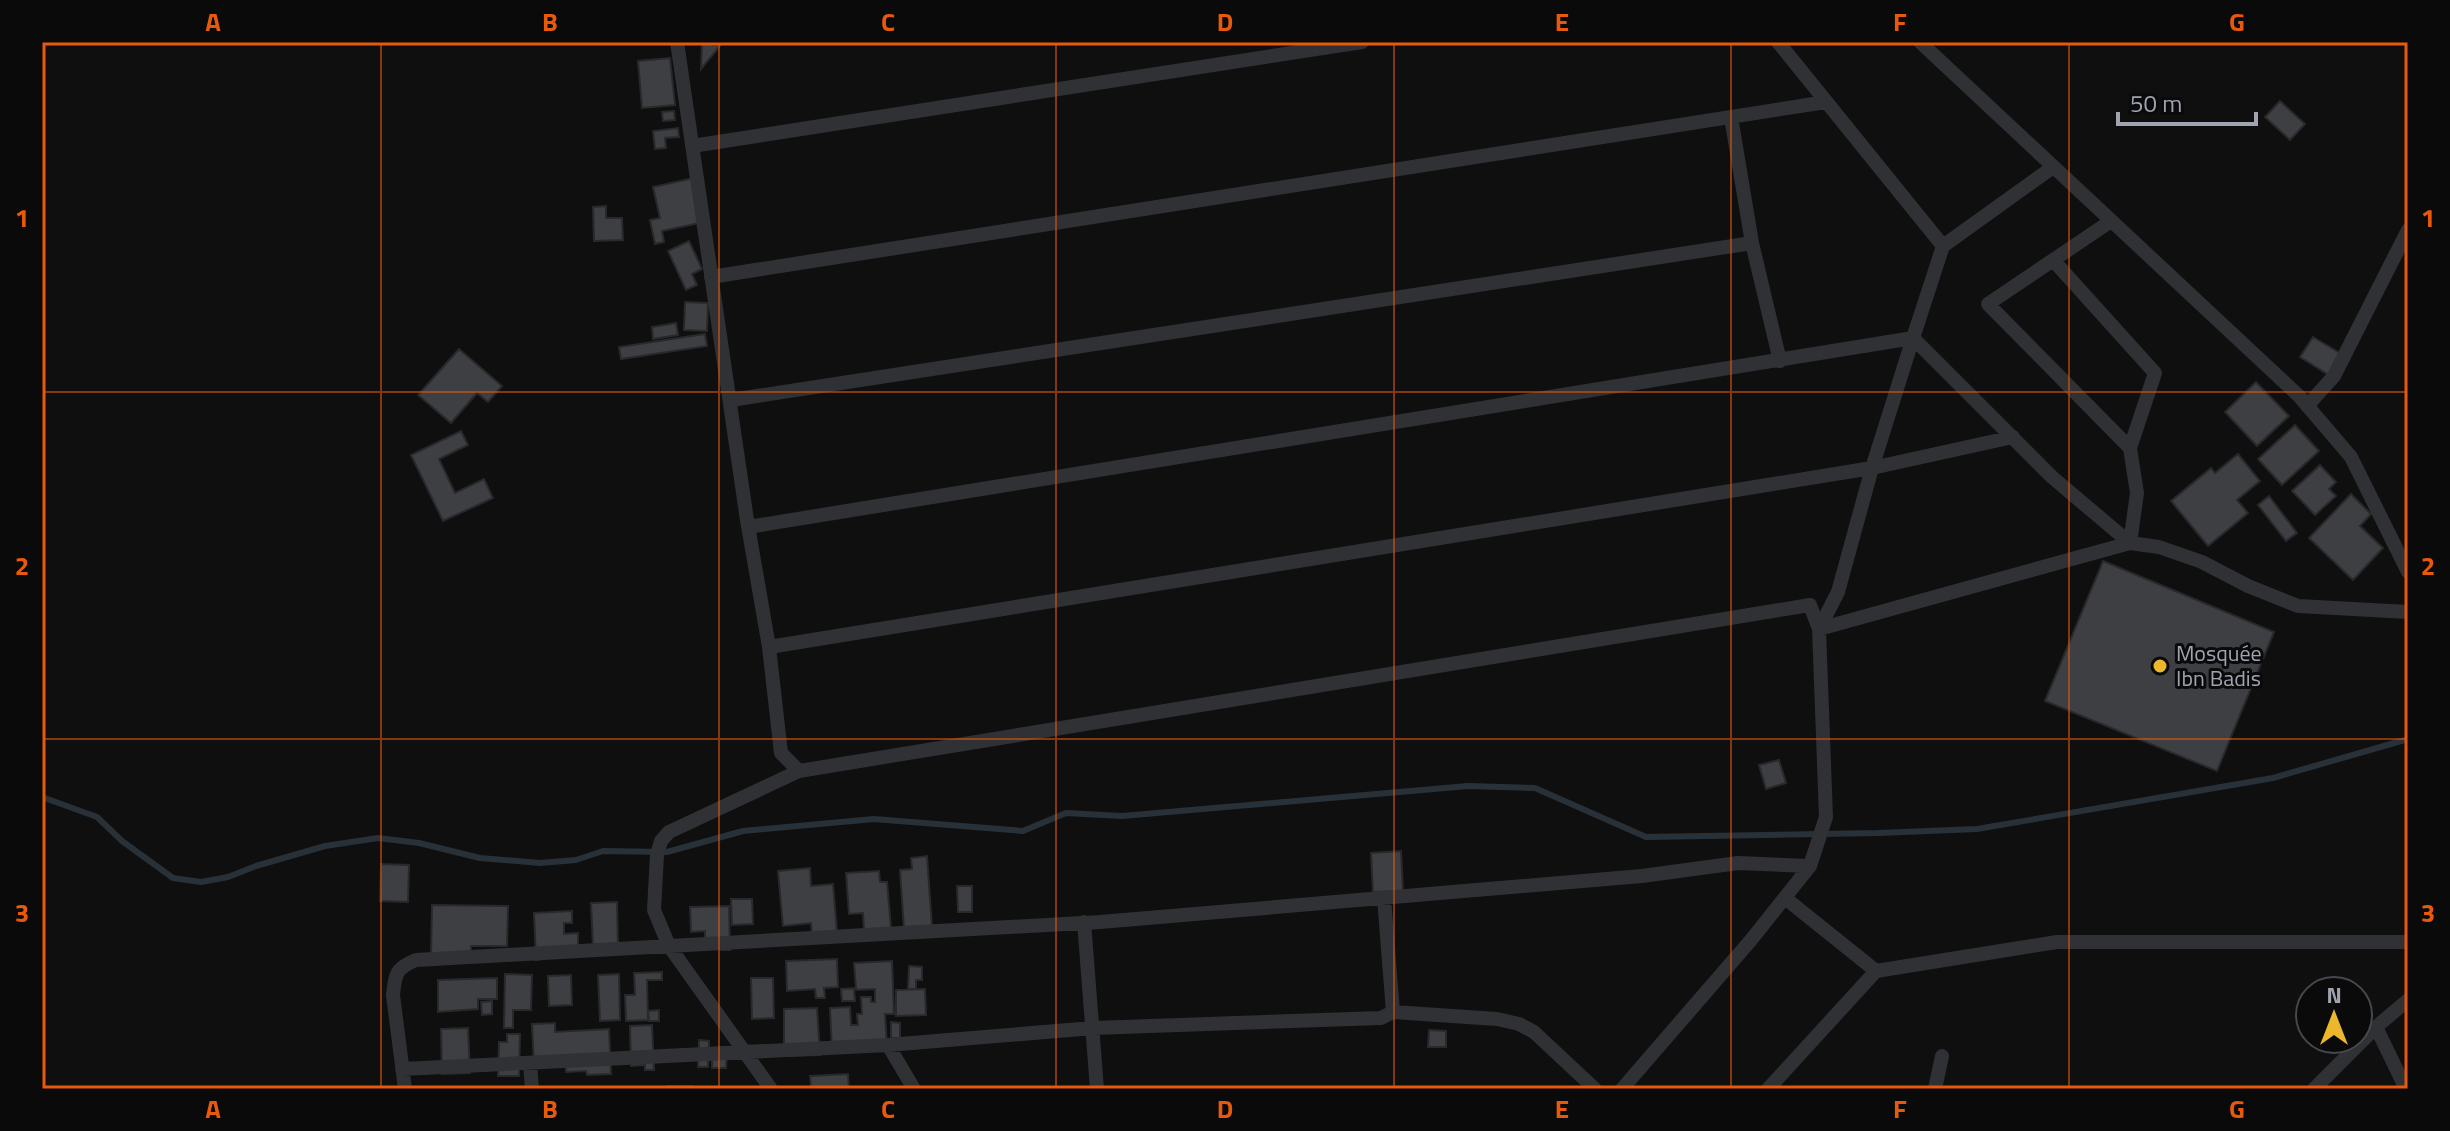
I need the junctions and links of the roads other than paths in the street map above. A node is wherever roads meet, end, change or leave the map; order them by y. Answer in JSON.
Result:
{"nodes":[{"id":1,"x":677,"y":42,"type":"edge"},
{"id":2,"x":1362,"y":42,"type":"edge"},
{"id":3,"x":1778,"y":42,"type":"edge"},
{"id":4,"x":1920,"y":42,"type":"edge"},
{"id":5,"x":1826,"y":102,"type":"junction"},
{"id":6,"x":1731,"y":117,"type":"junction"},
{"id":7,"x":692,"y":146,"type":"junction"},
{"id":8,"x":2053,"y":167,"type":"junction"},
{"id":9,"x":2111,"y":221,"type":"junction"},
{"id":10,"x":2408,"y":230,"type":"edge"},
{"id":11,"x":1752,"y":243,"type":"junction"},
{"id":12,"x":1943,"y":246,"type":"junction"},
{"id":13,"x":2053,"y":260,"type":"junction"},
{"id":14,"x":711,"y":277,"type":"junction"},
{"id":15,"x":1913,"y":338,"type":"junction"},
{"id":16,"x":1780,"y":361,"type":"junction"},
{"id":17,"x":731,"y":400,"type":"junction"},
{"id":18,"x":2307,"y":406,"type":"junction"},
{"id":19,"x":2013,"y":437,"type":"junction"},
{"id":20,"x":2130,"y":448,"type":"junction"},
{"id":21,"x":1872,"y":468,"type":"junction"},
{"id":22,"x":748,"y":527,"type":"junction"},
{"id":23,"x":2130,"y":543,"type":"junction"},
{"id":24,"x":2408,"y":572,"type":"edge"},
{"id":25,"x":2408,"y":612,"type":"edge"},
{"id":26,"x":1819,"y":629,"type":"junction"},
{"id":27,"x":769,"y":647,"type":"junction"},
{"id":28,"x":799,"y":771,"type":"junction"},
{"id":29,"x":1810,"y":866,"type":"junction"},
{"id":30,"x":1384,"y":898,"type":"junction"},
{"id":31,"x":1785,"y":898,"type":"junction"},
{"id":32,"x":1084,"y":922,"type":"junction"},
{"id":33,"x":2408,"y":942,"type":"edge"},
{"id":34,"x":669,"y":946,"type":"junction"},
{"id":35,"x":1876,"y":971,"type":"junction"},
{"id":36,"x":2408,"y":1000,"type":"edge"},
{"id":37,"x":1393,"y":1012,"type":"junction"},
{"id":38,"x":2376,"y":1027,"type":"junction"},
{"id":39,"x":1093,"y":1028,"type":"junction"},
{"id":40,"x":888,"y":1045,"type":"junction"},
{"id":41,"x":745,"y":1053,"type":"junction"},
{"id":42,"x":1942,"y":1056,"type":"dead end"},
{"id":43,"x":530,"y":1063,"type":"junction"},
{"id":44,"x":402,"y":1069,"type":"junction"},
{"id":45,"x":2329,"y":1073,"type":"junction"},
{"id":46,"x":405,"y":1089,"type":"edge"},
{"id":47,"x":532,"y":1089,"type":"edge"},
{"id":48,"x":771,"y":1089,"type":"edge"},
{"id":49,"x":914,"y":1089,"type":"edge"},
{"id":50,"x":1097,"y":1089,"type":"edge"},
{"id":51,"x":1595,"y":1089,"type":"edge"},
{"id":52,"x":1622,"y":1089,"type":"edge"},
{"id":53,"x":1768,"y":1089,"type":"edge"},
{"id":54,"x":1935,"y":1089,"type":"edge"},
{"id":55,"x":2314,"y":1089,"type":"edge"},
{"id":56,"x":2332,"y":1089,"type":"edge"},
{"id":57,"x":2406,"y":1089,"type":"edge"}],
"edges":[{"from":1,"to":7,"type":"street"},
{"from":2,"to":7,"type":"street"},
{"from":3,"to":5,"type":"street"},
{"from":4,"to":8,"type":"street"},
{"from":5,"to":6,"type":"street"},
{"from":5,"to":12,"type":"street"},
{"from":6,"to":11,"type":"street"},
{"from":6,"to":14,"type":"street"},
{"from":7,"to":14,"type":"street"},
{"from":8,"to":9,"type":"street"},
{"from":8,"to":12,"type":"street"},
{"from":9,"to":13,"type":"street"},
{"from":9,"to":18,"type":"street"},
{"from":10,"to":18,"type":"street"},
{"from":11,"to":16,"type":"street"},
{"from":11,"to":17,"type":"street"},
{"from":12,"to":15,"type":"street"},
{"from":13,"to":20,"type":"street"},
{"from":13,"to":20,"type":"street"},
{"from":14,"to":17,"type":"street"},
{"from":15,"to":16,"type":"street"},
{"from":15,"to":19,"type":"street"},
{"from":15,"to":21,"type":"street"},
{"from":16,"to":22,"type":"street"},
{"from":17,"to":22,"type":"street"},
{"from":18,"to":24,"type":"street"},
{"from":19,"to":21,"type":"street"},
{"from":19,"to":23,"type":"street"},
{"from":20,"to":23,"type":"street"},
{"from":21,"to":26,"type":"street"},
{"from":21,"to":27,"type":"street"},
{"from":22,"to":27,"type":"street"},
{"from":23,"to":25,"type":"street"},
{"from":23,"to":26,"type":"street"},
{"from":26,"to":28,"type":"street"},
{"from":26,"to":29,"type":"street"},
{"from":27,"to":28,"type":"street"},
{"from":28,"to":34,"type":"street"},
{"from":29,"to":30,"type":"street"},
{"from":29,"to":31,"type":"street"},
{"from":30,"to":32,"type":"street"},
{"from":30,"to":37,"type":"street"},
{"from":31,"to":35,"type":"street"},
{"from":31,"to":52,"type":"street"},
{"from":32,"to":34,"type":"street"},
{"from":32,"to":39,"type":"street"},
{"from":33,"to":35,"type":"street"},
{"from":34,"to":41,"type":"street"},
{"from":34,"to":44,"type":"street"},
{"from":35,"to":53,"type":"street"},
{"from":36,"to":38,"type":"street"},
{"from":37,"to":39,"type":"street"},
{"from":37,"to":51,"type":"street"},
{"from":38,"to":45,"type":"street"},
{"from":38,"to":57,"type":"street"},
{"from":39,"to":40,"type":"street"},
{"from":39,"to":50,"type":"street"},
{"from":40,"to":41,"type":"street"},
{"from":40,"to":49,"type":"street"},
{"from":41,"to":43,"type":"street"},
{"from":41,"to":48,"type":"street"},
{"from":42,"to":54,"type":"street"},
{"from":43,"to":44,"type":"street"},
{"from":43,"to":47,"type":"street"},
{"from":44,"to":46,"type":"street"},
{"from":45,"to":55,"type":"street"},
{"from":45,"to":56,"type":"street"}]}
